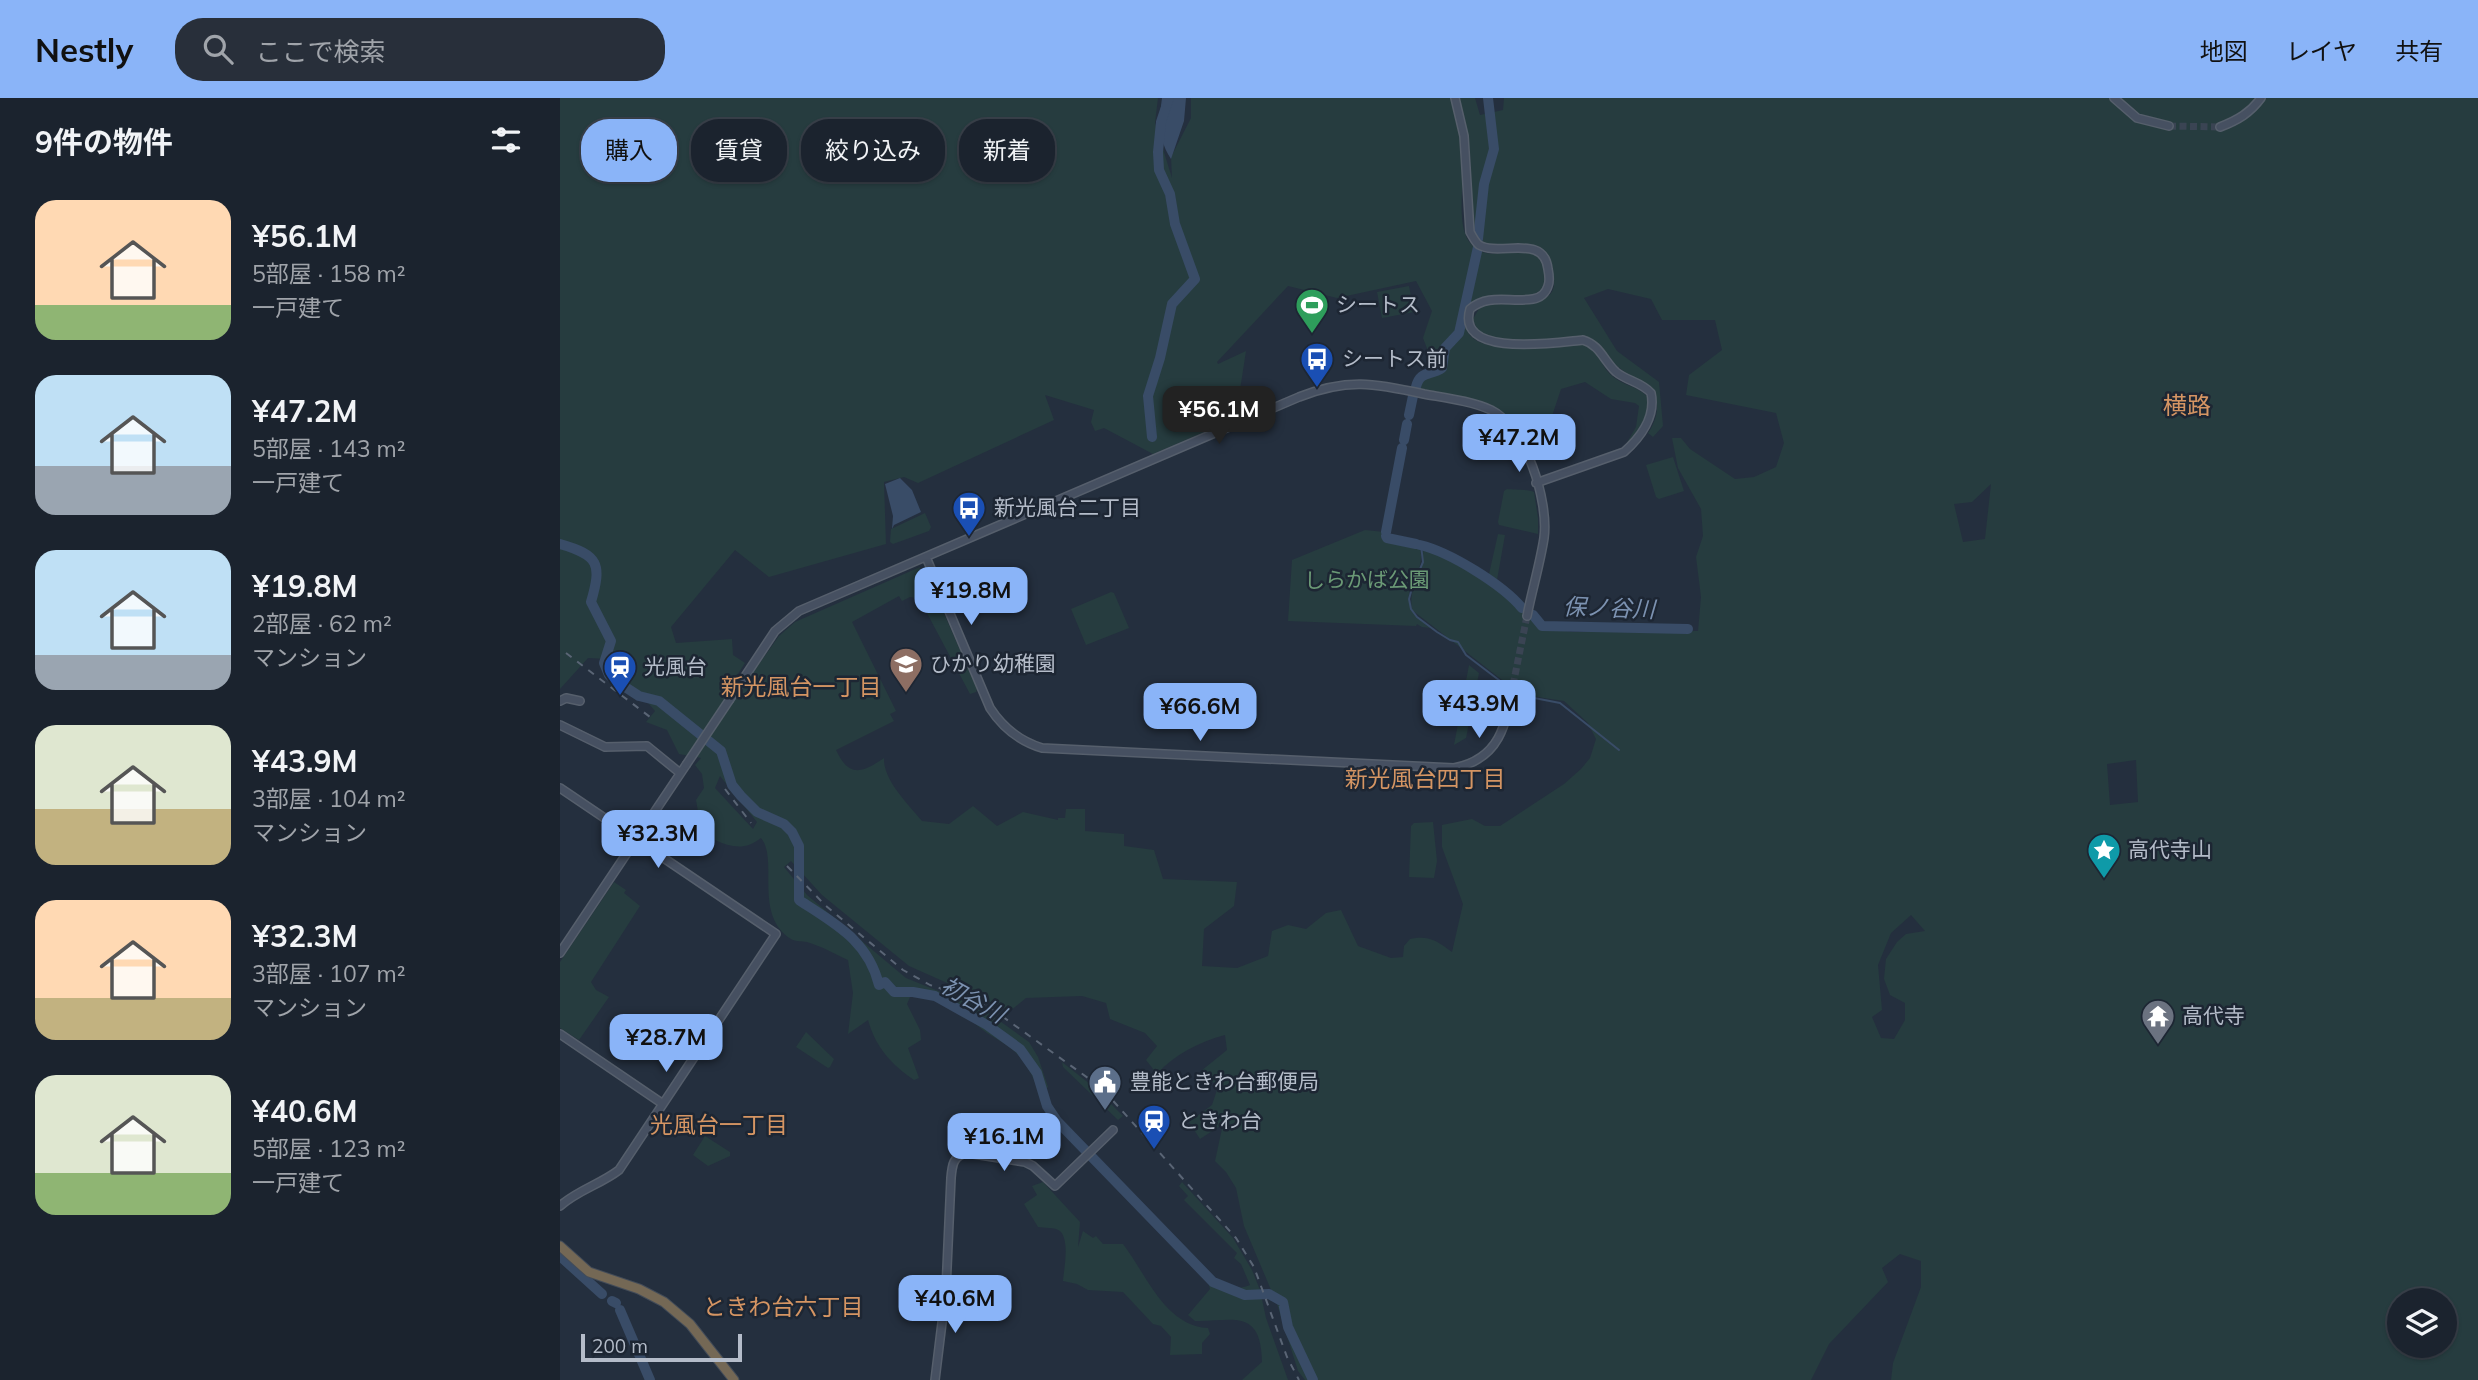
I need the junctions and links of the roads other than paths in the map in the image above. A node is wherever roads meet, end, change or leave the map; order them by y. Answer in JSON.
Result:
{"nodes":[{"id":1,"x":1455,"y":98,"type":"edge"},
{"id":2,"x":2114,"y":98,"type":"edge"},
{"id":3,"x":2261,"y":98,"type":"edge"},
{"id":4,"x":2169,"y":126,"type":"tunnel mouth"},
{"id":5,"x":2220,"y":127,"type":"tunnel mouth"},
{"id":6,"x":1536,"y":483,"type":"junction"},
{"id":7,"x":926,"y":557,"type":"junction"},
{"id":8,"x":1527,"y":616,"type":"tunnel mouth"},
{"id":9,"x":1513,"y":685,"type":"tunnel mouth"},
{"id":10,"x":560,"y":701,"type":"edge"},
{"id":11,"x":580,"y":701,"type":"dead end"},
{"id":12,"x":560,"y":725,"type":"edge"},
{"id":13,"x":680,"y":773,"type":"junction"},
{"id":14,"x":560,"y":788,"type":"edge"},
{"id":15,"x":636,"y":839,"type":"junction"},
{"id":16,"x":560,"y":953,"type":"edge"},
{"id":17,"x":560,"y":1034,"type":"edge"},
{"id":18,"x":663,"y":1104,"type":"junction"},
{"id":19,"x":1112,"y":1130,"type":"dead end"},
{"id":20,"x":560,"y":1206,"type":"edge"},
{"id":21,"x":560,"y":1246,"type":"edge"},
{"id":22,"x":734,"y":1380,"type":"edge"},
{"id":23,"x":935,"y":1380,"type":"edge"}],
"edges":[{"from":1,"to":6,"type":"street"},
{"from":2,"to":4,"type":"street"},
{"from":3,"to":5,"type":"street"},
{"from":6,"to":7,"type":"street"},
{"from":6,"to":8,"type":"street"},
{"from":7,"to":9,"type":"street"},
{"from":7,"to":13,"type":"street","bridge":true},
{"from":10,"to":11,"type":"street"},
{"from":12,"to":13,"type":"street"},
{"from":13,"to":15,"type":"street"},
{"from":14,"to":15,"type":"street"},
{"from":15,"to":16,"type":"street"},
{"from":15,"to":18,"type":"street"},
{"from":17,"to":18,"type":"street"},
{"from":18,"to":20,"type":"street"},
{"from":19,"to":23,"type":"street"},
{"from":21,"to":22,"type":"highway"}]}
